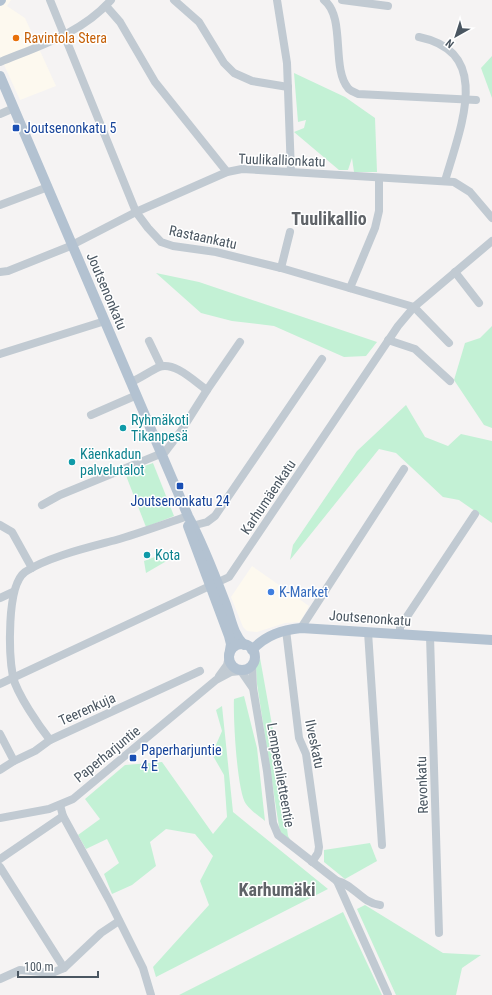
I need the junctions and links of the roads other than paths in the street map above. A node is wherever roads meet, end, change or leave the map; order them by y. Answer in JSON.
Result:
{"nodes":[{"id":1,"x":50,"y":0,"type":"edge"},
{"id":2,"x":174,"y":0,"type":"edge"},
{"id":3,"x":277,"y":0,"type":"edge"},
{"id":4,"x":339,"y":0,"type":"edge"},
{"id":5,"x":342,"y":0,"type":"edge"},
{"id":6,"x":326,"y":2,"type":"edge"},
{"id":7,"x":108,"y":3,"type":"edge"},
{"id":8,"x":388,"y":6,"type":"dead end"},
{"id":9,"x":64,"y":36,"type":"junction"},
{"id":10,"x":419,"y":37,"type":"dead end"},
{"id":11,"x":463,"y":53,"type":"dead end"},
{"id":12,"x":0,"y":62,"type":"edge"},
{"id":13,"x":0,"y":76,"type":"edge"},
{"id":14,"x":288,"y":87,"type":"junction"},
{"id":15,"x":14,"y":108,"type":"junction"},
{"id":16,"x":0,"y":114,"type":"edge"},
{"id":17,"x":227,"y":172,"type":"junction"},
{"id":18,"x":291,"y":172,"type":"junction"},
{"id":19,"x":379,"y":179,"type":"junction"},
{"id":20,"x":445,"y":181,"type":"junction"},
{"id":21,"x":48,"y":186,"type":"junction"},
{"id":22,"x":0,"y":205,"type":"edge"},
{"id":23,"x":136,"y":212,"type":"junction"},
{"id":24,"x":492,"y":218,"type":"edge"},
{"id":25,"x":290,"y":232,"type":"dead end"},
{"id":26,"x":492,"y":241,"type":"edge"},
{"id":27,"x":73,"y":244,"type":"junction"},
{"id":28,"x":281,"y":268,"type":"junction"},
{"id":29,"x":0,"y":272,"type":"edge"},
{"id":30,"x":455,"y":272,"type":"junction"},
{"id":31,"x":350,"y":288,"type":"junction"},
{"id":32,"x":479,"y":303,"type":"dead end"},
{"id":33,"x":414,"y":307,"type":"junction"},
{"id":34,"x":105,"y":321,"type":"junction"},
{"id":35,"x":388,"y":340,"type":"junction"},
{"id":36,"x":149,"y":341,"type":"dead end"},
{"id":37,"x":240,"y":342,"type":"dead end"},
{"id":38,"x":449,"y":343,"type":"dead end"},
{"id":39,"x":0,"y":354,"type":"edge"},
{"id":40,"x":322,"y":359,"type":"dead end"},
{"id":41,"x":161,"y":366,"type":"junction"},
{"id":42,"x":450,"y":381,"type":"dead end"},
{"id":43,"x":131,"y":382,"type":"junction"},
{"id":44,"x":206,"y":390,"type":"junction"},
{"id":45,"x":137,"y":395,"type":"junction"},
{"id":46,"x":91,"y":415,"type":"dead end"},
{"id":47,"x":162,"y":455,"type":"junction"},
{"id":48,"x":404,"y":469,"type":"dead end"},
{"id":49,"x":42,"y":505,"type":"dead end"},
{"id":50,"x":475,"y":514,"type":"dead end"},
{"id":51,"x":188,"y":516,"type":"junction"},
{"id":52,"x":0,"y":524,"type":"edge"},
{"id":53,"x":191,"y":526,"type":"junction"},
{"id":54,"x":32,"y":568,"type":"junction"},
{"id":55,"x":214,"y":585,"type":"junction"},
{"id":56,"x":14,"y":592,"type":"junction"},
{"id":57,"x":0,"y":598,"type":"edge"},
{"id":58,"x":301,"y":628,"type":"junction"},
{"id":59,"x":286,"y":630,"type":"junction"},
{"id":60,"x":368,"y":632,"type":"junction"},
{"id":61,"x":400,"y":634,"type":"junction"},
{"id":62,"x":430,"y":636,"type":"junction"},
{"id":63,"x":492,"y":640,"type":"edge"},
{"id":64,"x":248,"y":647,"type":"junction"},
{"id":65,"x":229,"y":656,"type":"junction"},
{"id":66,"x":252,"y":666,"type":"junction"},
{"id":67,"x":241,"y":671,"type":"junction"},
{"id":68,"x":200,"y":672,"type":"dead end"},
{"id":69,"x":13,"y":678,"type":"junction"},
{"id":70,"x":216,"y":680,"type":"junction"},
{"id":71,"x":0,"y":684,"type":"edge"},
{"id":72,"x":253,"y":688,"type":"junction"},
{"id":73,"x":0,"y":734,"type":"edge"},
{"id":74,"x":50,"y":740,"type":"junction"},
{"id":75,"x":14,"y":761,"type":"junction"},
{"id":76,"x":0,"y":770,"type":"edge"},
{"id":77,"x":60,"y":806,"type":"junction"},
{"id":78,"x":64,"y":816,"type":"junction"},
{"id":79,"x":0,"y":818,"type":"edge"},
{"id":80,"x":382,"y":845,"type":"dead end"},
{"id":81,"x":0,"y":859,"type":"edge"},
{"id":82,"x":312,"y":862,"type":"junction"},
{"id":83,"x":0,"y":867,"type":"edge"},
{"id":84,"x":337,"y":881,"type":"junction"},
{"id":85,"x":380,"y":905,"type":"dead end"},
{"id":86,"x":119,"y":922,"type":"junction"},
{"id":87,"x":440,"y":933,"type":"dead end"},
{"id":88,"x":64,"y":968,"type":"junction"},
{"id":89,"x":0,"y":979,"type":"edge"},
{"id":90,"x":151,"y":995,"type":"edge"},
{"id":91,"x":388,"y":995,"type":"edge"}],
"edges":[{"from":1,"to":9,"type":"street","name":"Rastaankatu"},
{"from":2,"to":14,"type":"street"},
{"from":3,"to":14,"type":"street"},
{"from":4,"to":6,"type":"street"},
{"from":5,"to":8,"type":"street"},
{"from":6,"to":20,"type":"street"},
{"from":7,"to":9,"type":"street"},
{"from":7,"to":17,"type":"street"},
{"from":9,"to":12,"type":"street"},
{"from":9,"to":23,"type":"street","name":"Rastaankatu"},
{"from":10,"to":11,"type":"street"},
{"from":13,"to":15,"type":"main road","name":"Joutsenonkatu"},
{"from":14,"to":18,"type":"street"},
{"from":15,"to":16,"type":"street"},
{"from":15,"to":21,"type":"main road","name":"Joutsenonkatu"},
{"from":17,"to":18,"type":"street","name":"Tuulikallionkatu"},
{"from":17,"to":23,"type":"street","name":"Tuulikallionkatu"},
{"from":18,"to":19,"type":"street","name":"Tuulikallionkatu"},
{"from":19,"to":20,"type":"street","name":"Tuulikallionkatu"},
{"from":19,"to":31,"type":"street"},
{"from":20,"to":24,"type":"street","name":"Tuulikallionkatu"},
{"from":21,"to":22,"type":"street"},
{"from":21,"to":27,"type":"main road","name":"Joutsenonkatu"},
{"from":23,"to":27,"type":"street","name":"Tuulikallionkatu"},
{"from":23,"to":28,"type":"street","name":"Rastaankatu"},
{"from":25,"to":28,"type":"street"},
{"from":26,"to":30,"type":"street","name":"Karhumäenkatu"},
{"from":27,"to":29,"type":"street","name":"Tuulikallionkatu"},
{"from":27,"to":34,"type":"main road","name":"Joutsenonkatu"},
{"from":28,"to":31,"type":"street","name":"Rastaankatu"},
{"from":30,"to":32,"type":"street"},
{"from":30,"to":33,"type":"street","name":"Karhumäenkatu"},
{"from":31,"to":33,"type":"street","name":"Rastaankatu"},
{"from":33,"to":35,"type":"street","name":"Karhumäenkatu"},
{"from":33,"to":38,"type":"street"},
{"from":34,"to":39,"type":"street"},
{"from":34,"to":43,"type":"main road","name":"Joutsenonkatu"},
{"from":35,"to":42,"type":"street"},
{"from":35,"to":55,"type":"street","name":"Karhumäenkatu"},
{"from":36,"to":41,"type":"street"},
{"from":37,"to":44,"type":"street"},
{"from":40,"to":53,"type":"street"},
{"from":41,"to":43,"type":"street"},
{"from":41,"to":44,"type":"street"},
{"from":43,"to":45,"type":"main road","name":"Joutsenonkatu"},
{"from":44,"to":47,"type":"street"},
{"from":45,"to":46,"type":"street"},
{"from":45,"to":47,"type":"main road","name":"Joutsenonkatu"},
{"from":47,"to":49,"type":"street"},
{"from":47,"to":51,"type":"main road","name":"Joutsenonkatu"},
{"from":48,"to":58,"type":"street"},
{"from":50,"to":61,"type":"street"},
{"from":51,"to":53,"type":"main road","name":"Joutsenonkatu"},
{"from":51,"to":54,"type":"street"},
{"from":52,"to":54,"type":"street"},
{"from":53,"to":55,"type":"main road","name":"Joutsenonkatu"},
{"from":54,"to":56,"type":"street"},
{"from":55,"to":64,"type":"main road","name":"Joutsenonkatu"},
{"from":55,"to":65,"type":"main road","name":"Joutsenonkatu"},
{"from":55,"to":69,"type":"street","name":"Karhumäenkatu"},
{"from":56,"to":57,"type":"street"},
{"from":56,"to":69,"type":"street"},
{"from":58,"to":59,"type":"main road","name":"Joutsenonkatu"},
{"from":58,"to":60,"type":"main road","name":"Joutsenonkatu"},
{"from":59,"to":64,"type":"main road","name":"Joutsenonkatu"},
{"from":59,"to":82,"type":"street","name":"Ilveskatu"},
{"from":60,"to":61,"type":"main road","name":"Joutsenonkatu"},
{"from":60,"to":80,"type":"street"},
{"from":61,"to":62,"type":"main road","name":"Joutsenonkatu"},
{"from":62,"to":63,"type":"main road","name":"Joutsenonkatu"},
{"from":62,"to":87,"type":"street","name":"Revonkatu"},
{"from":64,"to":65,"type":"main road"},
{"from":64,"to":66,"type":"main road"},
{"from":65,"to":67,"type":"main road"},
{"from":65,"to":70,"type":"street","name":"Paperharjuntie"},
{"from":66,"to":67,"type":"main road"},
{"from":66,"to":72,"type":"street","name":"Lempeenlietteentie"},
{"from":67,"to":70,"type":"street","name":"Paperharjuntie"},
{"from":67,"to":72,"type":"street","name":"Lempeenlietteentie"},
{"from":68,"to":74,"type":"street","name":"Teerenkuja"},
{"from":69,"to":71,"type":"street","name":"Karhumäenkatu"},
{"from":69,"to":74,"type":"street","name":"Teerenkuja"},
{"from":70,"to":77,"type":"street","name":"Paperharjuntie"},
{"from":72,"to":82,"type":"street","name":"Lempeenlietteentie"},
{"from":73,"to":75,"type":"street"},
{"from":74,"to":75,"type":"street"},
{"from":75,"to":76,"type":"street"},
{"from":77,"to":78,"type":"street"},
{"from":77,"to":79,"type":"street","name":"Paperharjuntie"},
{"from":78,"to":81,"type":"street"},
{"from":78,"to":86,"type":"street"},
{"from":82,"to":84,"type":"street","name":"Lempeenlietteentie"},
{"from":83,"to":88,"type":"street"},
{"from":84,"to":85,"type":"street"},
{"from":84,"to":91,"type":"street","name":"Lempeenlietteentie"},
{"from":86,"to":88,"type":"street"},
{"from":86,"to":90,"type":"street"},
{"from":88,"to":89,"type":"street"}]}
